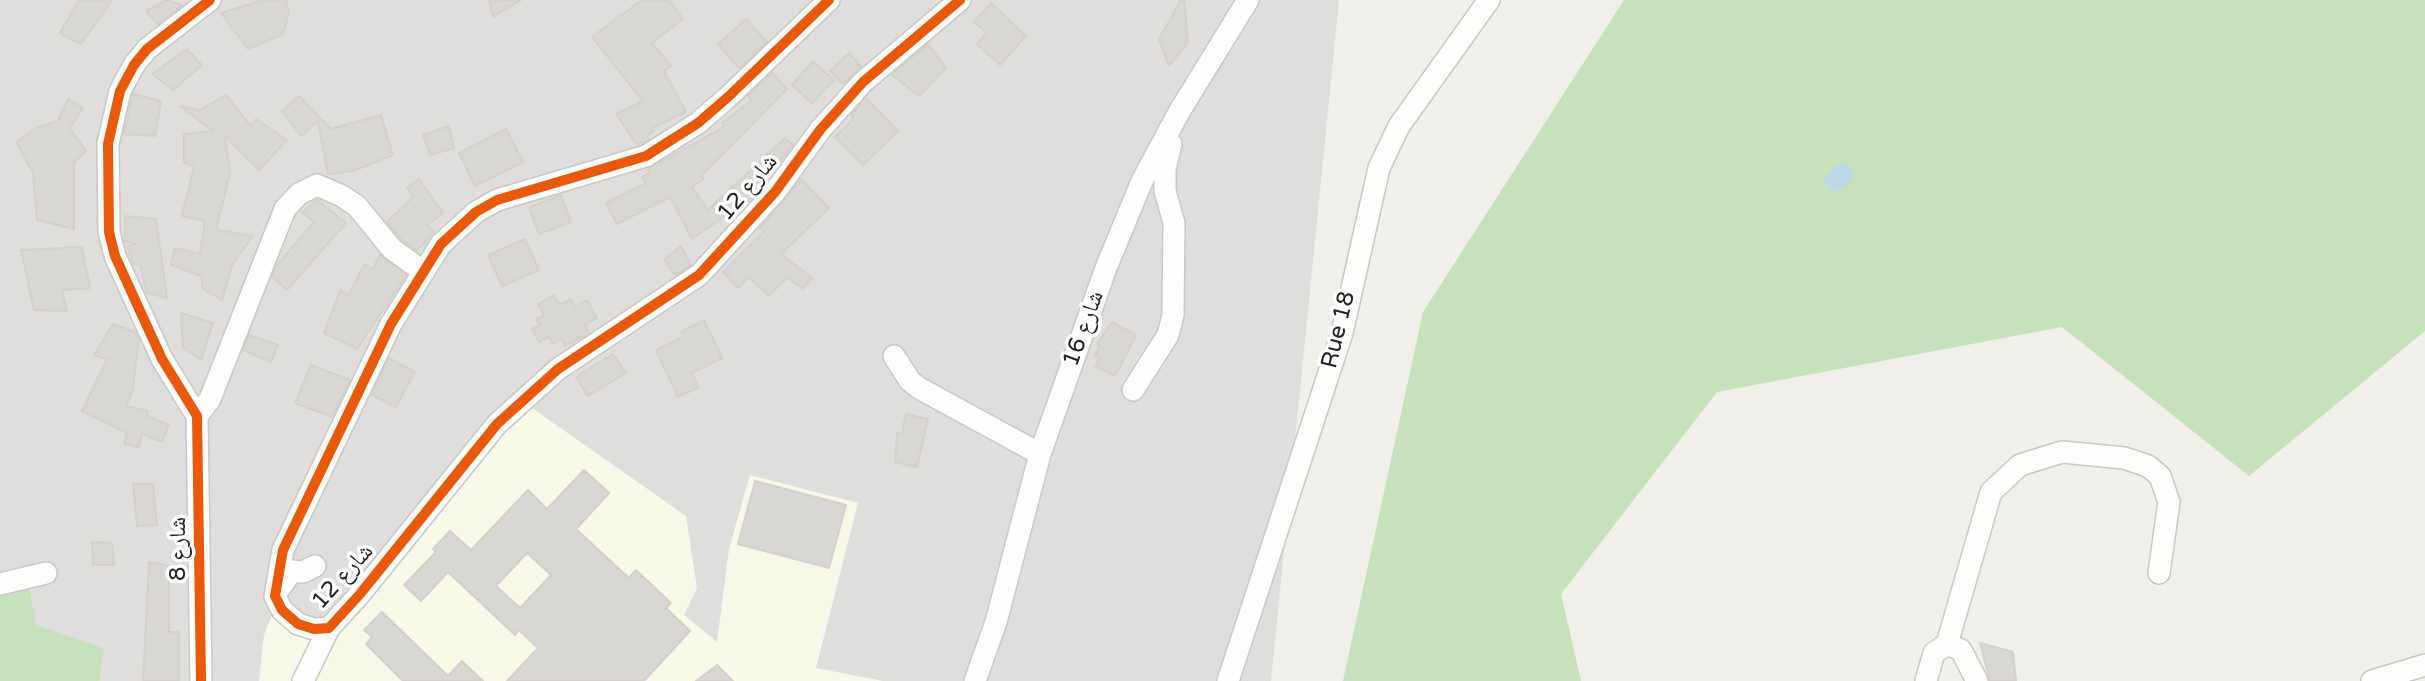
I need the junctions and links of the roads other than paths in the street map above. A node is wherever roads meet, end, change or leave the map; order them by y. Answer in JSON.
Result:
{"nodes":[{"id":1,"x":210,"y":0,"type":"edge"},
{"id":2,"x":829,"y":0,"type":"edge"},
{"id":3,"x":960,"y":0,"type":"edge"},
{"id":4,"x":1248,"y":0,"type":"edge"},
{"id":5,"x":1489,"y":0,"type":"edge"},
{"id":6,"x":1179,"y":112,"type":"junction"},
{"id":7,"x":424,"y":272,"type":"junction"},
{"id":8,"x":894,"y":356,"type":"dead end"},
{"id":9,"x":1133,"y":390,"type":"dead end"},
{"id":10,"x":197,"y":416,"type":"junction"},
{"id":11,"x":1040,"y":454,"type":"junction"},
{"id":12,"x":315,"y":566,"type":"dead end"},
{"id":13,"x":46,"y":573,"type":"dead end"},
{"id":14,"x":2159,"y":573,"type":"dead end"},
{"id":15,"x":0,"y":584,"type":"edge"},
{"id":16,"x":275,"y":596,"type":"junction"},
{"id":17,"x":329,"y":628,"type":"junction"},
{"id":18,"x":1947,"y":644,"type":"junction"},
{"id":19,"x":2425,"y":665,"type":"edge"},
{"id":20,"x":201,"y":681,"type":"edge"},
{"id":21,"x":303,"y":681,"type":"edge"},
{"id":22,"x":975,"y":681,"type":"edge"},
{"id":23,"x":1228,"y":681,"type":"edge"},
{"id":24,"x":1926,"y":681,"type":"edge"},
{"id":25,"x":1977,"y":681,"type":"edge"},
{"id":26,"x":2372,"y":681,"type":"edge"}],
"edges":[{"from":1,"to":10,"type":"street"},
{"from":2,"to":7,"type":"street","name":"شارع 12"},
{"from":3,"to":17,"type":"street","name":"شارع 12"},
{"from":4,"to":6,"type":"street","name":"شارع 16"},
{"from":5,"to":23,"type":"street","name":"Rue 18"},
{"from":6,"to":9,"type":"street"},
{"from":6,"to":11,"type":"street","name":"شارع 16"},
{"from":7,"to":10,"type":"street"},
{"from":7,"to":16,"type":"street","name":"شارع 12"},
{"from":8,"to":11,"type":"street"},
{"from":10,"to":20,"type":"street","name":"شارع 8"},
{"from":11,"to":22,"type":"street","name":"شارع 16"},
{"from":12,"to":16,"type":"street"},
{"from":13,"to":15,"type":"street"},
{"from":14,"to":18,"type":"street"},
{"from":16,"to":17,"type":"street","name":"شارع 12"},
{"from":17,"to":21,"type":"street"},
{"from":18,"to":24,"type":"street"},
{"from":18,"to":25,"type":"street"},
{"from":19,"to":26,"type":"street"}]}
